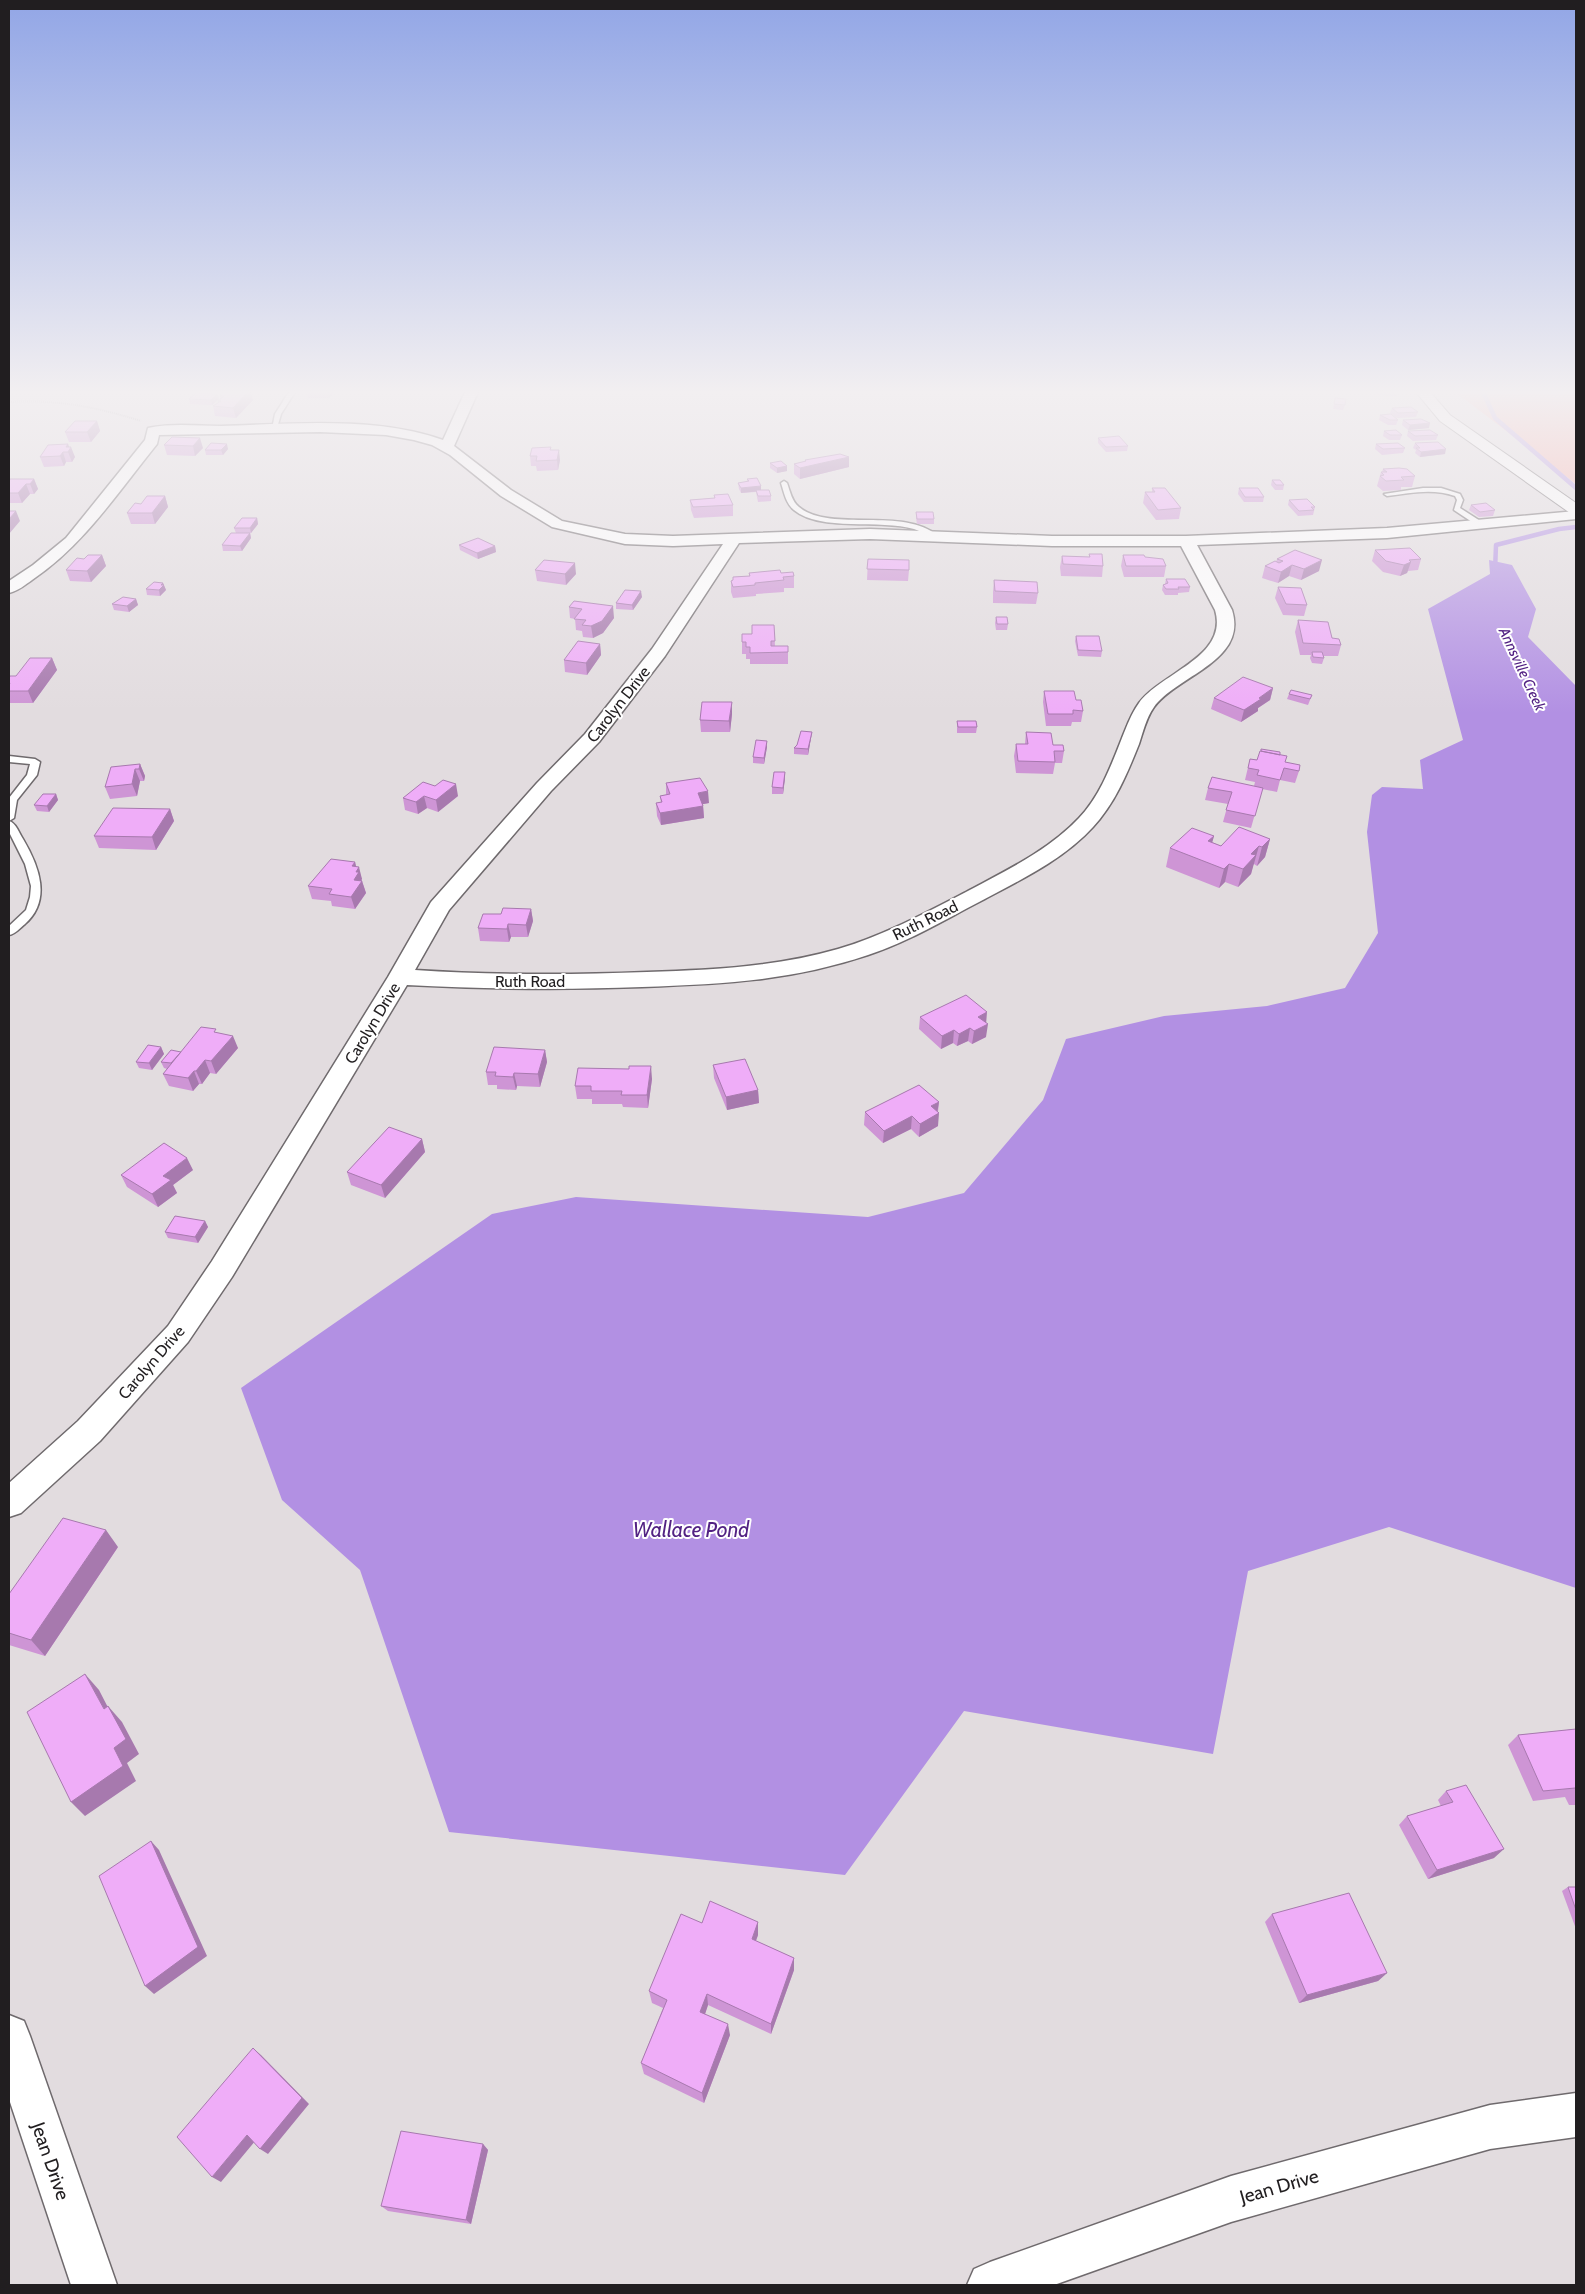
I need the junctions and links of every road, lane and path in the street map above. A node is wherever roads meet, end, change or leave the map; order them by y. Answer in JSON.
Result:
{"nodes":[{"id":1,"x":105,"y":499,"type":"edge"},
{"id":2,"x":515,"y":499,"type":"edge"},
{"id":3,"x":791,"y":499,"type":"edge"},
{"id":4,"x":1460,"y":499,"type":"edge"},
{"id":5,"x":1559,"y":499,"type":"edge"},
{"id":6,"x":1576,"y":510,"type":"edge"},
{"id":7,"x":1576,"y":515,"type":"edge"},
{"id":8,"x":1481,"y":524,"type":"junction"},
{"id":9,"x":934,"y":536,"type":"junction"},
{"id":10,"x":733,"y":540,"type":"junction"},
{"id":11,"x":1186,"y":541,"type":"junction"},
{"id":12,"x":9,"y":588,"type":"edge"},
{"id":13,"x":9,"y":759,"type":"edge"},
{"id":14,"x":9,"y":818,"type":"edge"},
{"id":15,"x":9,"y":824,"type":"edge"},
{"id":16,"x":9,"y":932,"type":"edge"},
{"id":17,"x":400,"y":977,"type":"junction"},
{"id":18,"x":9,"y":1504,"type":"edge"},
{"id":19,"x":9,"y":2036,"type":"edge"},
{"id":20,"x":1576,"y":2115,"type":"edge"},
{"id":21,"x":94,"y":2285,"type":"edge"},
{"id":22,"x":990,"y":2285,"type":"edge"}],
"edges":[{"from":1,"to":12,"type":"street"},
{"from":2,"to":10,"type":"street"},
{"from":3,"to":9,"type":"lane"},
{"from":4,"to":8,"type":"lane"},
{"from":5,"to":6,"type":"highway"},
{"from":7,"to":8,"type":"street"},
{"from":8,"to":11,"type":"street"},
{"from":9,"to":10,"type":"street"},
{"from":9,"to":11,"type":"street"},
{"from":10,"to":17,"type":"street","name":"Carolyn Drive"},
{"from":11,"to":17,"type":"street","name":"Ruth Road"},
{"from":13,"to":14,"type":"lane"},
{"from":15,"to":16,"type":"lane"},
{"from":17,"to":18,"type":"street","name":"Carolyn Drive"},
{"from":19,"to":21,"type":"street","name":"Jean Drive"},
{"from":20,"to":22,"type":"street","name":"Jean Drive"}]}
